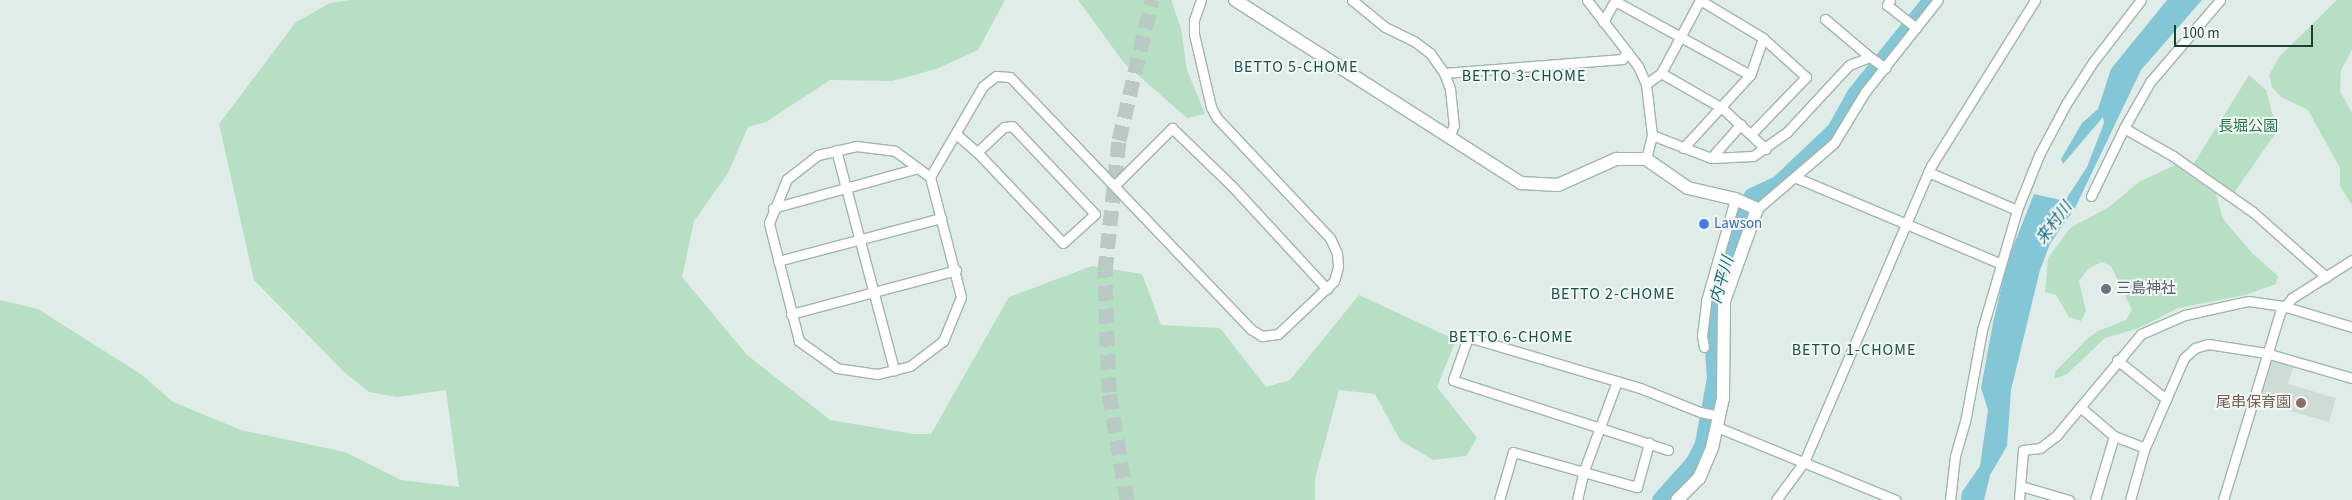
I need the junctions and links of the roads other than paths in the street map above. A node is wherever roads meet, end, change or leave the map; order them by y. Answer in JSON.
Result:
{"nodes":[{"id":1,"x":1201,"y":0,"type":"edge"},
{"id":2,"x":1235,"y":0,"type":"edge"},
{"id":3,"x":1352,"y":0,"type":"edge"},
{"id":4,"x":1587,"y":0,"type":"edge"},
{"id":5,"x":1700,"y":0,"type":"edge"},
{"id":6,"x":1890,"y":0,"type":"edge"},
{"id":7,"x":1938,"y":0,"type":"edge"},
{"id":8,"x":2036,"y":0,"type":"edge"},
{"id":9,"x":2141,"y":0,"type":"edge"},
{"id":10,"x":2220,"y":0,"type":"edge"},
{"id":11,"x":1615,"y":1,"type":"edge"},
{"id":12,"x":1825,"y":19,"type":"dead end"},
{"id":13,"x":1603,"y":22,"type":"junction"},
{"id":14,"x":1912,"y":25,"type":"junction"},
{"id":15,"x":1680,"y":37,"type":"junction"},
{"id":16,"x":1763,"y":38,"type":"junction"},
{"id":17,"x":1627,"y":52,"type":"junction"},
{"id":18,"x":1878,"y":63,"type":"junction"},
{"id":19,"x":1444,"y":73,"type":"junction"},
{"id":20,"x":1662,"y":74,"type":"junction"},
{"id":21,"x":1750,"y":75,"type":"junction"},
{"id":22,"x":1646,"y":84,"type":"junction"},
{"id":23,"x":1722,"y":108,"type":"junction"},
{"id":24,"x":1741,"y":124,"type":"junction"},
{"id":25,"x":2124,"y":128,"type":"junction"},
{"id":26,"x":1752,"y":133,"type":"junction"},
{"id":27,"x":956,"y":134,"type":"junction"},
{"id":28,"x":1652,"y":135,"type":"junction"},
{"id":29,"x":1449,"y":137,"type":"junction"},
{"id":30,"x":1683,"y":148,"type":"junction"},
{"id":31,"x":1766,"y":149,"type":"junction"},
{"id":32,"x":836,"y":150,"type":"junction"},
{"id":33,"x":977,"y":152,"type":"junction"},
{"id":34,"x":1711,"y":158,"type":"junction"},
{"id":35,"x":1646,"y":159,"type":"junction"},
{"id":36,"x":918,"y":168,"type":"junction"},
{"id":37,"x":1928,"y":172,"type":"junction"},
{"id":38,"x":930,"y":176,"type":"junction"},
{"id":39,"x":1797,"y":178,"type":"junction"},
{"id":40,"x":1114,"y":185,"type":"junction"},
{"id":41,"x":845,"y":188,"type":"junction"},
{"id":42,"x":2091,"y":196,"type":"dead end"},
{"id":43,"x":1737,"y":200,"type":"junction"},
{"id":44,"x":773,"y":208,"type":"junction"},
{"id":45,"x":1755,"y":208,"type":"junction"},
{"id":46,"x":2017,"y":210,"type":"junction"},
{"id":47,"x":941,"y":218,"type":"junction"},
{"id":48,"x":1904,"y":222,"type":"junction"},
{"id":49,"x":859,"y":240,"type":"junction"},
{"id":50,"x":2352,"y":260,"type":"edge"},
{"id":51,"x":778,"y":262,"type":"junction"},
{"id":52,"x":1999,"y":263,"type":"junction"},
{"id":53,"x":956,"y":270,"type":"junction"},
{"id":54,"x":2326,"y":277,"type":"junction"},
{"id":55,"x":1327,"y":289,"type":"junction"},
{"id":56,"x":874,"y":292,"type":"junction"},
{"id":57,"x":2283,"y":306,"type":"junction"},
{"id":58,"x":791,"y":314,"type":"junction"},
{"id":59,"x":2352,"y":327,"type":"edge"},
{"id":60,"x":1704,"y":347,"type":"dead end"},
{"id":61,"x":2266,"y":353,"type":"junction"},
{"id":62,"x":2117,"y":360,"type":"junction"},
{"id":63,"x":894,"y":370,"type":"junction"},
{"id":64,"x":2352,"y":378,"type":"edge"},
{"id":65,"x":1617,"y":381,"type":"junction"},
{"id":66,"x":2166,"y":399,"type":"junction"},
{"id":67,"x":2080,"y":408,"type":"junction"},
{"id":68,"x":1717,"y":419,"type":"junction"},
{"id":69,"x":1600,"y":427,"type":"junction"},
{"id":70,"x":2114,"y":436,"type":"junction"},
{"id":71,"x":1649,"y":443,"type":"junction"},
{"id":72,"x":2145,"y":448,"type":"junction"},
{"id":73,"x":1668,"y":450,"type":"dead end"},
{"id":74,"x":1804,"y":462,"type":"junction"},
{"id":75,"x":1583,"y":473,"type":"junction"},
{"id":76,"x":2021,"y":486,"type":"junction"},
{"id":77,"x":1500,"y":500,"type":"edge"},
{"id":78,"x":1576,"y":500,"type":"edge"},
{"id":79,"x":1677,"y":500,"type":"edge"},
{"id":80,"x":1776,"y":500,"type":"edge"},
{"id":81,"x":1896,"y":500,"type":"edge"},
{"id":82,"x":1950,"y":500,"type":"edge"},
{"id":83,"x":2019,"y":500,"type":"edge"},
{"id":84,"x":2068,"y":500,"type":"edge"},
{"id":85,"x":2095,"y":500,"type":"edge"},
{"id":86,"x":2130,"y":500,"type":"edge"},
{"id":87,"x":2223,"y":500,"type":"edge"}],
"edges":[{"from":1,"to":55,"type":"street"},
{"from":2,"to":29,"type":"street"},
{"from":3,"to":19,"type":"street"},
{"from":4,"to":13,"type":"street"},
{"from":5,"to":15,"type":"street"},
{"from":5,"to":16,"type":"street"},
{"from":6,"to":14,"type":"street"},
{"from":7,"to":14,"type":"street"},
{"from":8,"to":37,"type":"street"},
{"from":9,"to":46,"type":"street"},
{"from":10,"to":25,"type":"street"},
{"from":11,"to":13,"type":"street"},
{"from":11,"to":15,"type":"street"},
{"from":12,"to":18,"type":"street"},
{"from":13,"to":17,"type":"street"},
{"from":14,"to":18,"type":"street"},
{"from":15,"to":20,"type":"street"},
{"from":15,"to":21,"type":"street"},
{"from":16,"to":21,"type":"street"},
{"from":16,"to":26,"type":"street"},
{"from":17,"to":19,"type":"street"},
{"from":17,"to":22,"type":"street"},
{"from":18,"to":31,"type":"street"},
{"from":18,"to":39,"type":"street"},
{"from":19,"to":29,"type":"street"},
{"from":20,"to":22,"type":"street"},
{"from":20,"to":23,"type":"street"},
{"from":21,"to":23,"type":"street"},
{"from":22,"to":28,"type":"street"},
{"from":23,"to":24,"type":"street"},
{"from":23,"to":30,"type":"street"},
{"from":24,"to":26,"type":"street"},
{"from":24,"to":34,"type":"street"},
{"from":25,"to":42,"type":"street"},
{"from":25,"to":54,"type":"street"},
{"from":26,"to":31,"type":"street"},
{"from":27,"to":33,"type":"street"},
{"from":27,"to":38,"type":"street"},
{"from":27,"to":40,"type":"street"},
{"from":28,"to":30,"type":"street"},
{"from":28,"to":35,"type":"street"},
{"from":29,"to":35,"type":"street"},
{"from":30,"to":34,"type":"street"},
{"from":31,"to":34,"type":"street"},
{"from":32,"to":36,"type":"street"},
{"from":32,"to":41,"type":"street"},
{"from":32,"to":44,"type":"street"},
{"from":33,"to":33,"type":"street"},
{"from":35,"to":43,"type":"street"},
{"from":36,"to":38,"type":"street"},
{"from":36,"to":41,"type":"street"},
{"from":37,"to":46,"type":"street"},
{"from":37,"to":48,"type":"street"},
{"from":38,"to":47,"type":"street"},
{"from":39,"to":45,"type":"street"},
{"from":39,"to":48,"type":"street"},
{"from":40,"to":55,"type":"street"},
{"from":40,"to":55,"type":"street"},
{"from":41,"to":44,"type":"street"},
{"from":41,"to":49,"type":"street"},
{"from":43,"to":45,"type":"street"},
{"from":43,"to":60,"type":"street"},
{"from":44,"to":51,"type":"street"},
{"from":45,"to":68,"type":"street"},
{"from":46,"to":52,"type":"street"},
{"from":47,"to":49,"type":"street"},
{"from":47,"to":53,"type":"street"},
{"from":48,"to":52,"type":"street"},
{"from":48,"to":74,"type":"street"},
{"from":49,"to":51,"type":"street"},
{"from":49,"to":56,"type":"street"},
{"from":50,"to":54,"type":"street"},
{"from":51,"to":58,"type":"street"},
{"from":52,"to":82,"type":"street"},
{"from":53,"to":56,"type":"street"},
{"from":53,"to":63,"type":"street"},
{"from":54,"to":57,"type":"street"},
{"from":56,"to":58,"type":"street"},
{"from":56,"to":63,"type":"street"},
{"from":57,"to":59,"type":"street"},
{"from":57,"to":61,"type":"street"},
{"from":57,"to":62,"type":"street"},
{"from":58,"to":63,"type":"street"},
{"from":61,"to":64,"type":"street"},
{"from":61,"to":66,"type":"street"},
{"from":61,"to":87,"type":"street"},
{"from":62,"to":66,"type":"street"},
{"from":62,"to":67,"type":"street"},
{"from":65,"to":68,"type":"street"},
{"from":65,"to":69,"type":"street"},
{"from":65,"to":69,"type":"street"},
{"from":66,"to":72,"type":"street"},
{"from":67,"to":70,"type":"street"},
{"from":67,"to":76,"type":"street"},
{"from":68,"to":74,"type":"street"},
{"from":68,"to":79,"type":"street"},
{"from":69,"to":71,"type":"street"},
{"from":69,"to":75,"type":"street"},
{"from":70,"to":72,"type":"street"},
{"from":70,"to":85,"type":"street"},
{"from":71,"to":73,"type":"street"},
{"from":71,"to":75,"type":"street"},
{"from":72,"to":86,"type":"street"},
{"from":74,"to":80,"type":"street"},
{"from":74,"to":81,"type":"street"},
{"from":75,"to":77,"type":"street"},
{"from":75,"to":78,"type":"street"},
{"from":76,"to":83,"type":"street"},
{"from":76,"to":84,"type":"street"}]}
